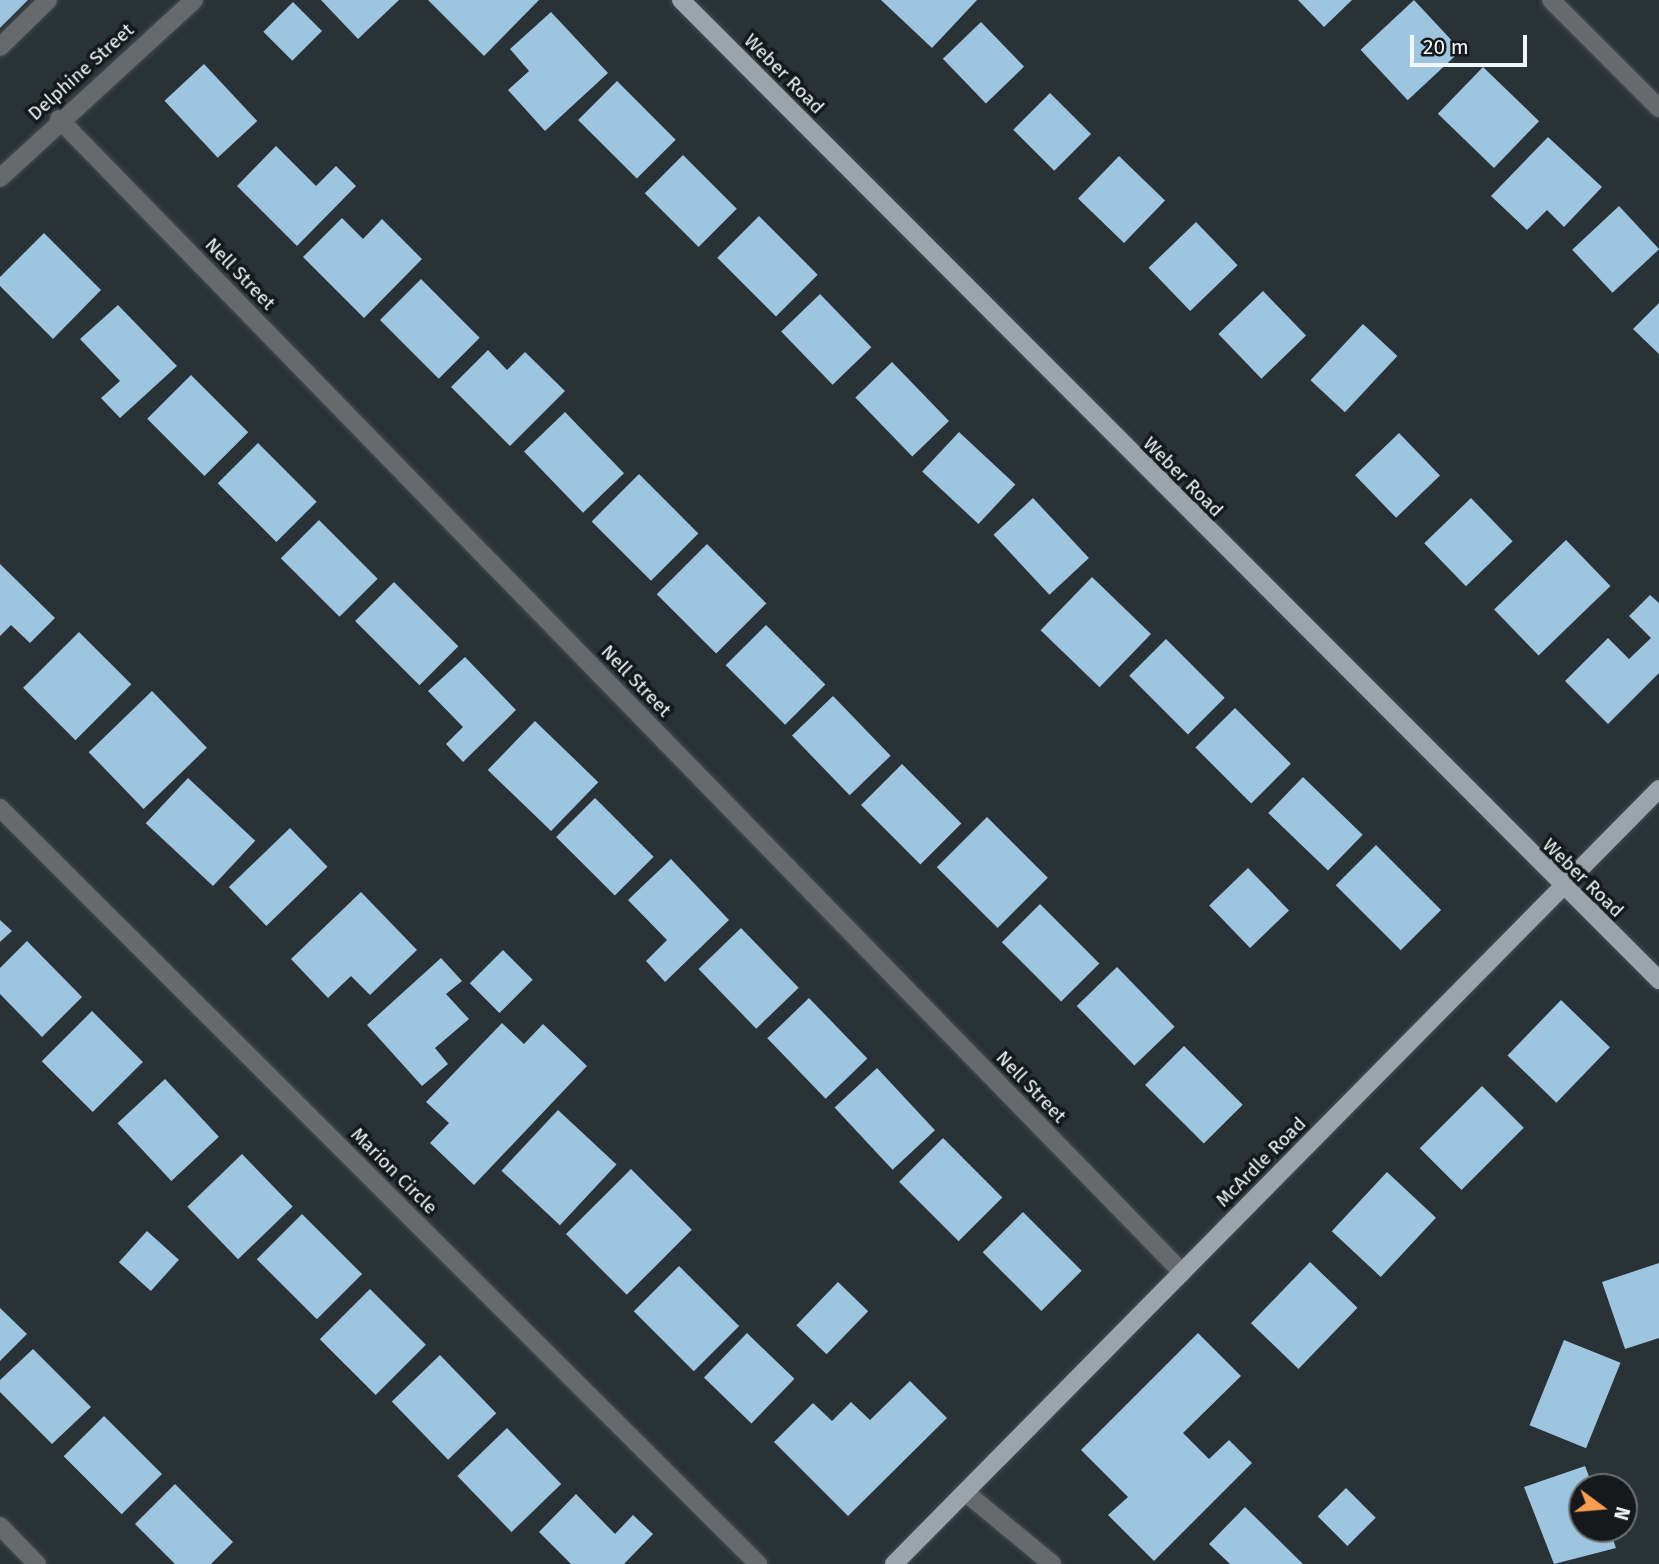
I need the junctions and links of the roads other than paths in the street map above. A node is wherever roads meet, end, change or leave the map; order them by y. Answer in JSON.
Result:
{"nodes":[{"id":1,"x":48,"y":0,"type":"edge"},
{"id":2,"x":194,"y":0,"type":"edge"},
{"id":3,"x":681,"y":0,"type":"edge"},
{"id":4,"x":1551,"y":0,"type":"edge"},
{"id":5,"x":0,"y":47,"type":"edge"},
{"id":6,"x":1659,"y":108,"type":"edge"},
{"id":7,"x":59,"y":119,"type":"junction"},
{"id":8,"x":0,"y":178,"type":"edge"},
{"id":9,"x":1659,"y":789,"type":"edge"},
{"id":10,"x":0,"y":808,"type":"edge"},
{"id":11,"x":1561,"y":888,"type":"junction"},
{"id":12,"x":1659,"y":980,"type":"edge"},
{"id":13,"x":1182,"y":1272,"type":"junction"},
{"id":14,"x":965,"y":1492,"type":"junction"},
{"id":15,"x":0,"y":1526,"type":"edge"},
{"id":16,"x":37,"y":1564,"type":"edge"},
{"id":17,"x":758,"y":1564,"type":"edge"},
{"id":18,"x":894,"y":1564,"type":"edge"},
{"id":19,"x":1052,"y":1564,"type":"edge"}],
"edges":[{"from":1,"to":5,"type":"street"},
{"from":2,"to":7,"type":"street","name":"Delphine Street"},
{"from":3,"to":11,"type":"main road","name":"Weber Road"},
{"from":4,"to":6,"type":"street"},
{"from":7,"to":8,"type":"street","name":"Delphine Street"},
{"from":7,"to":13,"type":"street","name":"Nell Street"},
{"from":9,"to":11,"type":"main road","name":"McArdle Road"},
{"from":10,"to":17,"type":"street","name":"Marion Circle"},
{"from":11,"to":12,"type":"main road","name":"Weber Road"},
{"from":11,"to":13,"type":"main road","name":"McArdle Road"},
{"from":13,"to":14,"type":"main road","name":"McArdle Road"},
{"from":14,"to":18,"type":"main road","name":"McArdle Road"},
{"from":14,"to":19,"type":"street"},
{"from":15,"to":16,"type":"street"}]}
